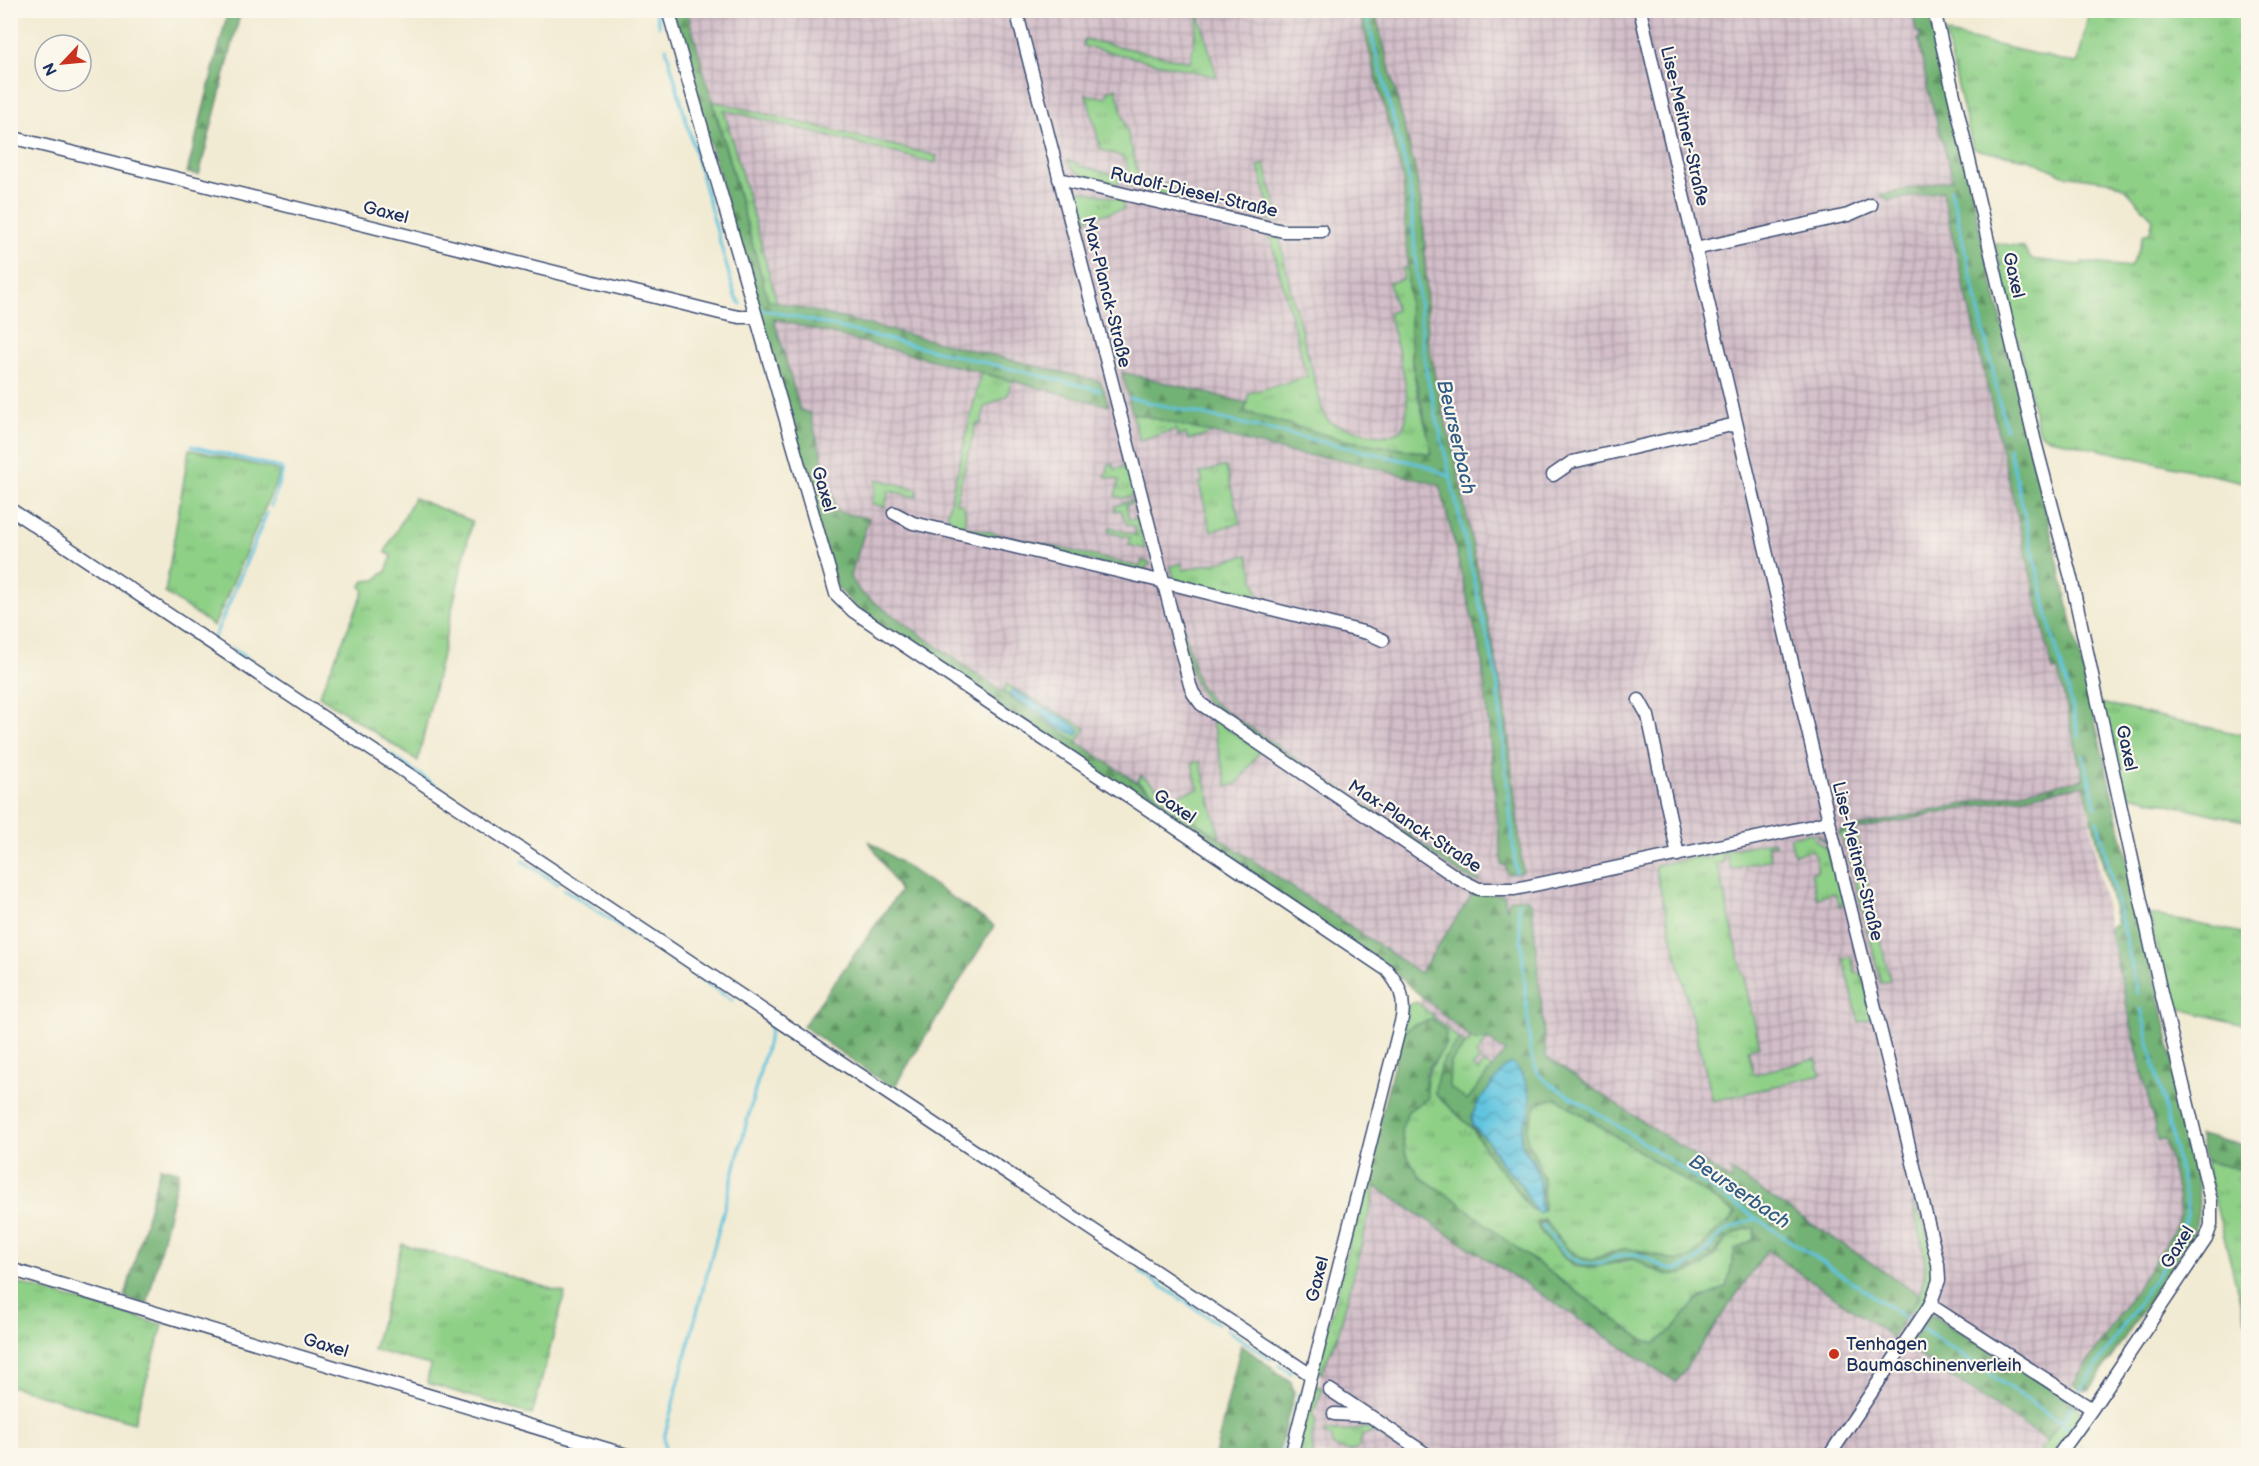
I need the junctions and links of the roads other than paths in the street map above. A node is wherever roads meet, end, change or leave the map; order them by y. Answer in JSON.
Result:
{"nodes":[{"id":1,"x":668,"y":10,"type":"edge"},
{"id":2,"x":1016,"y":10,"type":"edge"},
{"id":3,"x":1640,"y":10,"type":"edge"},
{"id":4,"x":1934,"y":10,"type":"edge"},
{"id":5,"x":10,"y":137,"type":"edge"},
{"id":6,"x":1059,"y":179,"type":"junction"},
{"id":7,"x":1871,"y":205,"type":"dead end"},
{"id":8,"x":1322,"y":231,"type":"dead end"},
{"id":9,"x":1695,"y":249,"type":"junction"},
{"id":10,"x":755,"y":317,"type":"junction"},
{"id":11,"x":1736,"y":424,"type":"junction"},
{"id":12,"x":1552,"y":475,"type":"dead end"},
{"id":13,"x":10,"y":509,"type":"edge"},
{"id":14,"x":894,"y":513,"type":"dead end"},
{"id":15,"x":1164,"y":582,"type":"junction"},
{"id":16,"x":1383,"y":640,"type":"dead end"},
{"id":17,"x":1639,"y":700,"type":"dead end"},
{"id":18,"x":1829,"y":821,"type":"junction"},
{"id":19,"x":1678,"y":855,"type":"junction"},
{"id":20,"x":10,"y":1269,"type":"edge"},
{"id":21,"x":1930,"y":1305,"type":"junction"},
{"id":22,"x":1311,"y":1375,"type":"junction"},
{"id":23,"x":1330,"y":1390,"type":"dead end"},
{"id":24,"x":2092,"y":1409,"type":"junction"},
{"id":25,"x":1334,"y":1414,"type":"dead end"},
{"id":26,"x":1370,"y":1416,"type":"junction"},
{"id":27,"x":630,"y":1455,"type":"edge"},
{"id":28,"x":1291,"y":1455,"type":"edge"},
{"id":29,"x":1429,"y":1455,"type":"edge"},
{"id":30,"x":1829,"y":1455,"type":"edge"},
{"id":31,"x":2058,"y":1455,"type":"edge"}],
"edges":[{"from":1,"to":10,"type":"street","name":"Gaxel"},
{"from":2,"to":6,"type":"street","name":"Max-Planck-Straße"},
{"from":3,"to":9,"type":"street","name":"Lise-Meitner-Straße"},
{"from":4,"to":24,"type":"street","name":"Gaxel"},
{"from":5,"to":10,"type":"street","name":"Gaxel"},
{"from":6,"to":8,"type":"street","name":"Rudolf-Diesel-Straße"},
{"from":6,"to":15,"type":"street","name":"Max-Planck-Straße"},
{"from":7,"to":9,"type":"street"},
{"from":9,"to":11,"type":"street","name":"Lise-Meitner-Straße"},
{"from":10,"to":22,"type":"street","name":"Gaxel"},
{"from":11,"to":12,"type":"street"},
{"from":11,"to":18,"type":"street","name":"Lise-Meitner-Straße"},
{"from":13,"to":22,"type":"street"},
{"from":14,"to":15,"type":"street"},
{"from":15,"to":16,"type":"street"},
{"from":15,"to":19,"type":"street","name":"Max-Planck-Straße"},
{"from":17,"to":19,"type":"street"},
{"from":18,"to":19,"type":"street","name":"Max-Planck-Straße"},
{"from":18,"to":21,"type":"street","name":"Lise-Meitner-Straße"},
{"from":20,"to":27,"type":"street","name":"Gaxel"},
{"from":21,"to":24,"type":"street"},
{"from":21,"to":30,"type":"street","name":"Lise-Meitner-Straße"},
{"from":22,"to":28,"type":"street","name":"Gaxel"},
{"from":23,"to":26,"type":"street"},
{"from":24,"to":31,"type":"street","name":"Gaxel"},
{"from":25,"to":26,"type":"street"},
{"from":26,"to":29,"type":"street"}]}
